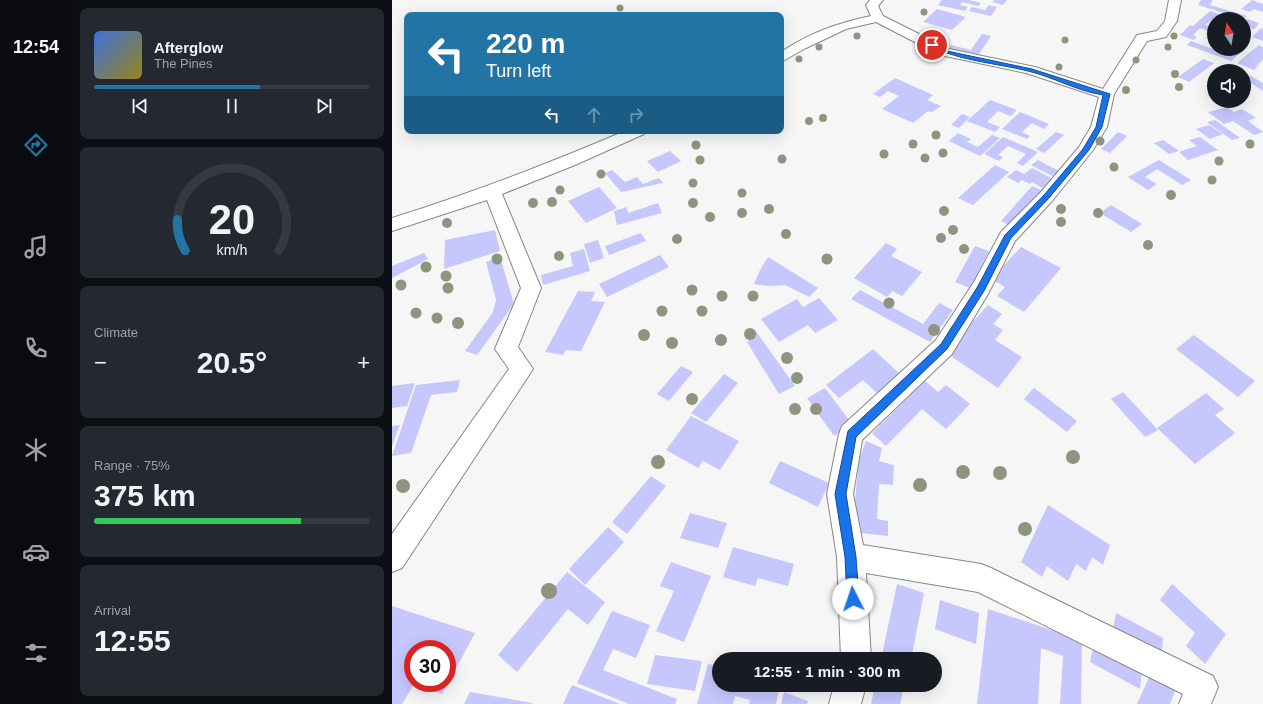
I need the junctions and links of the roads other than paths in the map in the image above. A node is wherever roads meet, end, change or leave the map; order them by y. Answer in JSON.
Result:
{"nodes":[{"id":1,"x":877,"y":0,"type":"edge"},
{"id":2,"x":1175,"y":0,"type":"edge"},
{"id":3,"x":878,"y":18,"type":"junction"},
{"id":4,"x":784,"y":56,"type":"edge"},
{"id":5,"x":1107,"y":94,"type":"junction"},
{"id":6,"x":631,"y":134,"type":"edge"},
{"id":7,"x":492,"y":191,"type":"junction"},
{"id":8,"x":392,"y":225,"type":"edge"},
{"id":9,"x":851,"y":557,"type":"junction"},
{"id":10,"x":392,"y":558,"type":"edge"},
{"id":11,"x":856,"y":652,"type":"edge"},
{"id":12,"x":848,"y":692,"type":"edge"},
{"id":13,"x":845,"y":704,"type":"edge"},
{"id":14,"x":1195,"y":704,"type":"edge"}],
"edges":[{"from":1,"to":3,"type":"street"},
{"from":2,"to":5,"type":"street"},
{"from":3,"to":4,"type":"street"},
{"from":3,"to":5,"type":"street"},
{"from":5,"to":9,"type":"street"},
{"from":6,"to":7,"type":"street"},
{"from":7,"to":8,"type":"street"},
{"from":7,"to":10,"type":"street"},
{"from":9,"to":11,"type":"street"},
{"from":9,"to":14,"type":"street"},
{"from":12,"to":13,"type":"street"}]}
